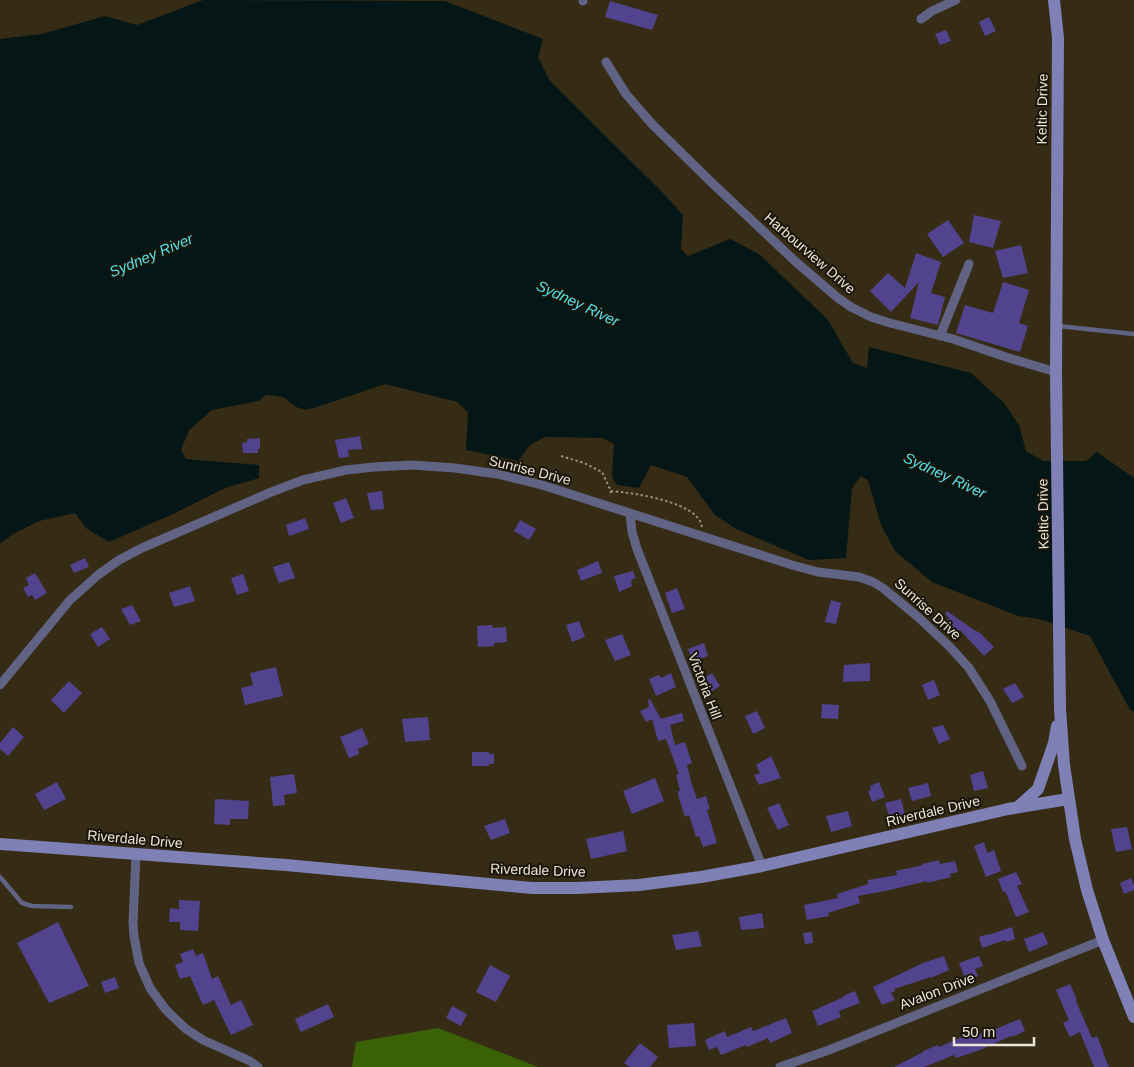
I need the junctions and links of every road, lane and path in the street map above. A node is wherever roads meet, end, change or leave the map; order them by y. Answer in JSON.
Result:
{"nodes":[{"id":1,"x":956,"y":0,"type":"edge"},
{"id":2,"x":1054,"y":0,"type":"edge"},
{"id":3,"x":1059,"y":0,"type":"edge"},
{"id":4,"x":920,"y":19,"type":"dead end"},
{"id":5,"x":1058,"y":38,"type":"junction"},
{"id":6,"x":606,"y":62,"type":"dead end"},
{"id":7,"x":969,"y":264,"type":"dead end"},
{"id":8,"x":1056,"y":326,"type":"junction"},
{"id":9,"x":1134,"y":334,"type":"edge"},
{"id":10,"x":940,"y":336,"type":"junction"},
{"id":11,"x":1056,"y":372,"type":"junction"},
{"id":12,"x":561,"y":456,"type":"dead end"},
{"id":13,"x":630,"y":513,"type":"junction"},
{"id":14,"x":706,"y":537,"type":"junction"},
{"id":15,"x":0,"y":685,"type":"edge"},
{"id":16,"x":1060,"y":709,"type":"junction"},
{"id":17,"x":1022,"y":766,"type":"dead end"},
{"id":18,"x":1068,"y":799,"type":"junction"},
{"id":19,"x":1018,"y":807,"type":"junction"},
{"id":20,"x":0,"y":844,"type":"edge"},
{"id":21,"x":136,"y":855,"type":"junction"},
{"id":22,"x":762,"y":866,"type":"junction"},
{"id":23,"x":0,"y":877,"type":"edge"},
{"id":24,"x":71,"y":907,"type":"dead end"},
{"id":25,"x":1103,"y":940,"type":"junction"},
{"id":26,"x":1134,"y":1017,"type":"edge"},
{"id":27,"x":258,"y":1067,"type":"edge"},
{"id":28,"x":780,"y":1067,"type":"edge"}],
"edges":[{"from":1,"to":4,"type":"street"},
{"from":2,"to":5,"type":"main road","name":"Keltic Drive"},
{"from":3,"to":5,"type":"lane"},
{"from":5,"to":8,"type":"main road","name":"Keltic Drive"},
{"from":6,"to":10,"type":"street","name":"Harbourview Drive"},
{"from":7,"to":10,"type":"street"},
{"from":8,"to":9,"type":"lane"},
{"from":8,"to":11,"type":"main road","name":"Keltic Drive"},
{"from":10,"to":11,"type":"street","name":"Harbourview Drive"},
{"from":11,"to":16,"type":"main road","name":"Keltic Drive"},
{"from":12,"to":14,"type":"path"},
{"from":13,"to":14,"type":"street","name":"Sunrise Drive"},
{"from":13,"to":15,"type":"street","name":"Sunrise Drive"},
{"from":13,"to":22,"type":"street","name":"Victoria Hill"},
{"from":14,"to":17,"type":"street","name":"Sunrise Drive"},
{"from":16,"to":18,"type":"main road","name":"Keltic Drive"},
{"from":16,"to":19,"type":"main road"},
{"from":18,"to":19,"type":"main road","name":"Riverdale Drive"},
{"from":18,"to":25,"type":"main road","name":"Keltic Drive"},
{"from":19,"to":22,"type":"main road","name":"Riverdale Drive"},
{"from":20,"to":21,"type":"main road","name":"Riverdale Drive"},
{"from":21,"to":22,"type":"main road","name":"Riverdale Drive"},
{"from":21,"to":27,"type":"street"},
{"from":23,"to":24,"type":"lane"},
{"from":25,"to":26,"type":"main road","name":"Keltic Drive"},
{"from":25,"to":28,"type":"street","name":"Avalon Drive"}]}
